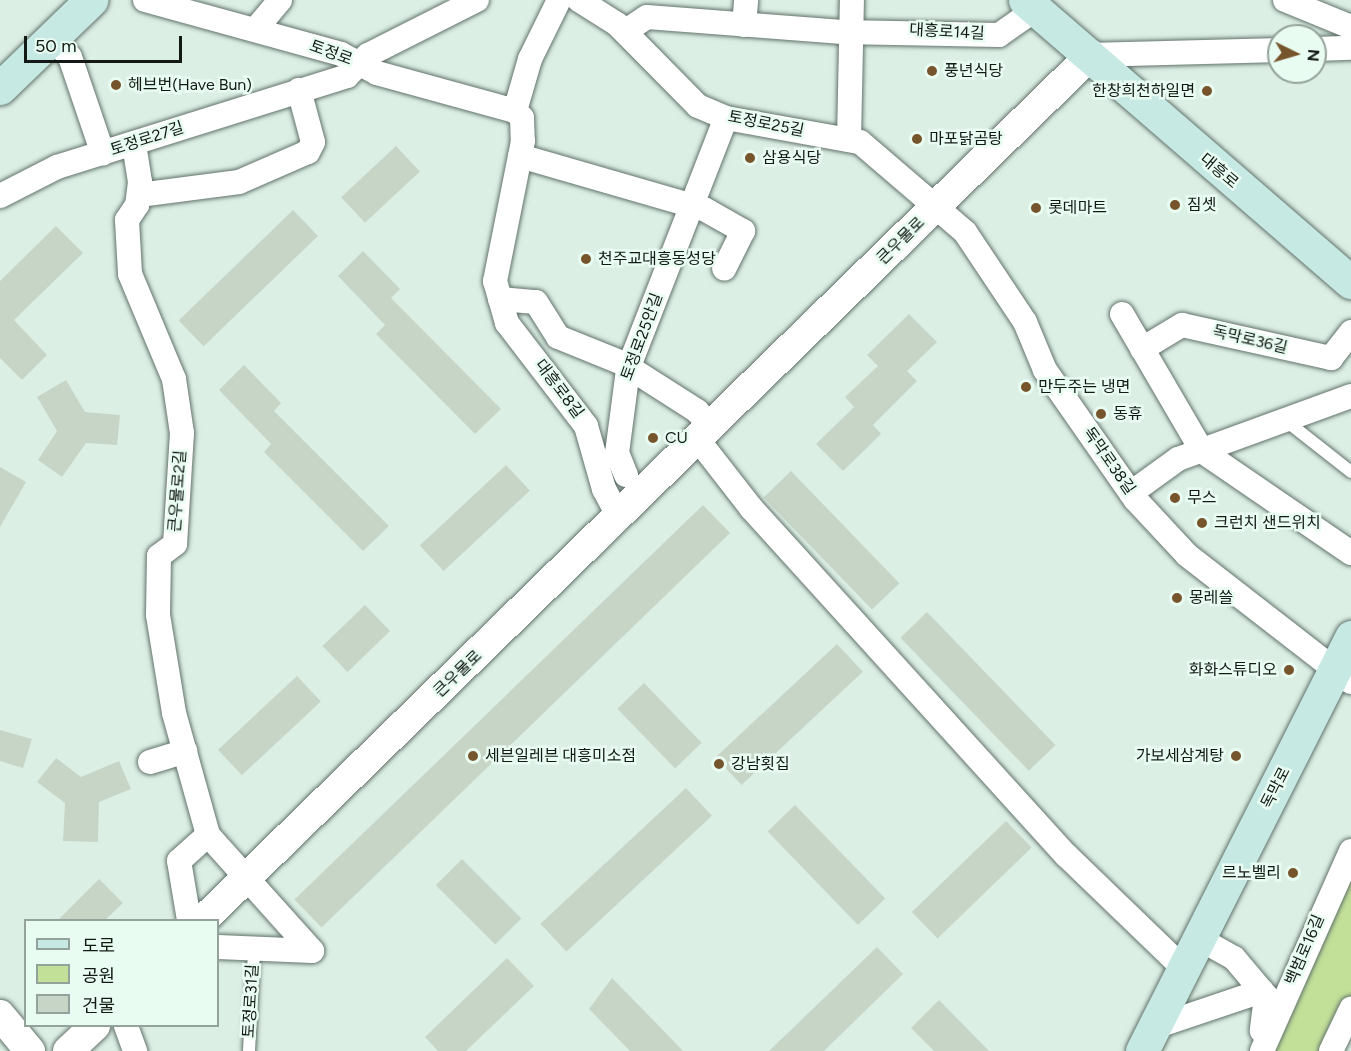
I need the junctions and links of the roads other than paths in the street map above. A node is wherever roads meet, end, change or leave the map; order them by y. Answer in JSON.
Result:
{"nodes":[{"id":1,"x":91,"y":0,"type":"edge"},
{"id":2,"x":145,"y":0,"type":"edge"},
{"id":3,"x":280,"y":0,"type":"edge"},
{"id":4,"x":477,"y":0,"type":"edge"},
{"id":5,"x":559,"y":0,"type":"edge"},
{"id":6,"x":579,"y":0,"type":"edge"},
{"id":7,"x":746,"y":0,"type":"edge"},
{"id":8,"x":852,"y":0,"type":"edge"},
{"id":9,"x":1284,"y":0,"type":"edge"},
{"id":10,"x":1038,"y":3,"type":"edge"},
{"id":11,"x":636,"y":18,"type":"edge"},
{"id":12,"x":744,"y":25,"type":"junction"},
{"id":13,"x":1351,"y":27,"type":"edge"},
{"id":14,"x":255,"y":30,"type":"junction"},
{"id":15,"x":850,"y":30,"type":"junction"},
{"id":16,"x":52,"y":38,"type":"junction"},
{"id":17,"x":1351,"y":48,"type":"edge"},
{"id":18,"x":1327,"y":49,"type":"edge"},
{"id":19,"x":1267,"y":50,"type":"edge"},
{"id":20,"x":1091,"y":55,"type":"junction"},
{"id":21,"x":359,"y":63,"type":"junction"},
{"id":22,"x":0,"y":88,"type":"edge"},
{"id":23,"x":298,"y":90,"type":"junction"},
{"id":24,"x":515,"y":111,"type":"junction"},
{"id":25,"x":726,"y":118,"type":"junction"},
{"id":26,"x":849,"y":140,"type":"junction"},
{"id":27,"x":134,"y":144,"type":"junction"},
{"id":28,"x":103,"y":154,"type":"junction"},
{"id":29,"x":520,"y":156,"type":"junction"},
{"id":30,"x":139,"y":195,"type":"junction"},
{"id":31,"x":0,"y":196,"type":"edge"},
{"id":32,"x":693,"y":203,"type":"junction"},
{"id":33,"x":934,"y":208,"type":"junction"},
{"id":34,"x":724,"y":269,"type":"dead end"},
{"id":35,"x":1351,"y":282,"type":"edge"},
{"id":36,"x":500,"y":300,"type":"junction"},
{"id":37,"x":1122,"y":314,"type":"dead end"},
{"id":38,"x":1351,"y":332,"type":"edge"},
{"id":39,"x":1142,"y":350,"type":"junction"},
{"id":40,"x":628,"y":369,"type":"junction"},
{"id":41,"x":1351,"y":396,"type":"edge"},
{"id":42,"x":1285,"y":420,"type":"junction"},
{"id":43,"x":706,"y":434,"type":"junction"},
{"id":44,"x":1202,"y":451,"type":"junction"},
{"id":45,"x":1351,"y":472,"type":"edge"},
{"id":46,"x":626,"y":475,"type":"dead end"},
{"id":47,"x":1131,"y":493,"type":"junction"},
{"id":48,"x":619,"y":517,"type":"junction"},
{"id":49,"x":1351,"y":553,"type":"edge"},
{"id":50,"x":1351,"y":637,"type":"edge"},
{"id":51,"x":1343,"y":676,"type":"edge"},
{"id":52,"x":185,"y":751,"type":"junction"},
{"id":53,"x":150,"y":762,"type":"dead end"},
{"id":54,"x":208,"y":835,"type":"junction"},
{"id":55,"x":1351,"y":850,"type":"edge"},
{"id":56,"x":250,"y":875,"type":"junction"},
{"id":57,"x":189,"y":919,"type":"edge"},
{"id":58,"x":205,"y":919,"type":"edge"},
{"id":59,"x":1198,"y":938,"type":"junction"},
{"id":60,"x":219,"y":947,"type":"edge"},
{"id":61,"x":254,"y":951,"type":"junction"},
{"id":62,"x":1183,"y":968,"type":"junction"},
{"id":63,"x":1262,"y":991,"type":"junction"},
{"id":64,"x":1351,"y":1009,"type":"edge"},
{"id":65,"x":0,"y":1016,"type":"edge"},
{"id":66,"x":93,"y":1027,"type":"edge"},
{"id":67,"x":126,"y":1027,"type":"edge"},
{"id":68,"x":1148,"y":1039,"type":"edge"},
{"id":69,"x":30,"y":1051,"type":"edge"},
{"id":70,"x":68,"y":1051,"type":"edge"},
{"id":71,"x":135,"y":1051,"type":"edge"},
{"id":72,"x":249,"y":1051,"type":"edge"},
{"id":73,"x":1261,"y":1051,"type":"edge"},
{"id":74,"x":1331,"y":1051,"type":"edge"}],
"edges":[{"from":1,"to":16,"type":"main road"},
{"from":2,"to":14,"type":"street","name":"토정로"},
{"from":3,"to":14,"type":"street"},
{"from":4,"to":21,"type":"street","name":"토정로27길"},
{"from":5,"to":24,"type":"street","name":"대흥로8길"},
{"from":6,"to":11,"type":"street","name":"토정로25길"},
{"from":7,"to":12,"type":"street"},
{"from":8,"to":15,"type":"street"},
{"from":9,"to":13,"type":"street"},
{"from":10,"to":15,"type":"street","name":"대흥로14길"},
{"from":10,"to":20,"type":"main road","name":"대흥로"},
{"from":11,"to":12,"type":"street","name":"대흥로14길"},
{"from":11,"to":25,"type":"street","name":"토정로25길"},
{"from":12,"to":15,"type":"street","name":"대흥로14길"},
{"from":14,"to":21,"type":"street","name":"토정로"},
{"from":15,"to":26,"type":"street"},
{"from":16,"to":22,"type":"main road"},
{"from":16,"to":28,"type":"street"},
{"from":17,"to":18,"type":"street"},
{"from":19,"to":20,"type":"street"},
{"from":20,"to":33,"type":"street","name":"큰우물로"},
{"from":20,"to":35,"type":"main road","name":"대흥로"},
{"from":21,"to":23,"type":"street","name":"토정로27길"},
{"from":21,"to":24,"type":"street","name":"토정로"},
{"from":23,"to":27,"type":"street","name":"토정로27길"},
{"from":23,"to":30,"type":"street"},
{"from":24,"to":29,"type":"street","name":"대흥로8길"},
{"from":25,"to":26,"type":"street","name":"토정로25길"},
{"from":25,"to":32,"type":"street","name":"토정로25안길"},
{"from":26,"to":33,"type":"street","name":"토정로25길"},
{"from":27,"to":28,"type":"street","name":"토정로27길"},
{"from":27,"to":30,"type":"street","name":"큰우물로2길"},
{"from":28,"to":31,"type":"street","name":"토정로27길"},
{"from":29,"to":32,"type":"street"},
{"from":29,"to":36,"type":"street","name":"대흥로8길"},
{"from":30,"to":52,"type":"street","name":"큰우물로2길"},
{"from":32,"to":34,"type":"street"},
{"from":32,"to":40,"type":"street","name":"토정로25안길"},
{"from":33,"to":43,"type":"street","name":"큰우물로"},
{"from":33,"to":47,"type":"street","name":"독막로38길"},
{"from":36,"to":40,"type":"street","name":"대흥로8길"},
{"from":36,"to":48,"type":"street","name":"대흥로8길"},
{"from":37,"to":39,"type":"street"},
{"from":38,"to":39,"type":"street","name":"독막로36길"},
{"from":39,"to":44,"type":"street"},
{"from":40,"to":43,"type":"street"},
{"from":40,"to":46,"type":"street","name":"토정로25안길"},
{"from":41,"to":42,"type":"street"},
{"from":42,"to":44,"type":"street"},
{"from":42,"to":45,"type":"lane"},
{"from":43,"to":48,"type":"street","name":"큰우물로"},
{"from":43,"to":62,"type":"street"},
{"from":44,"to":47,"type":"street"},
{"from":44,"to":49,"type":"street"},
{"from":47,"to":51,"type":"street","name":"독막로38길"},
{"from":48,"to":56,"type":"street","name":"큰우물로"},
{"from":50,"to":51,"type":"main road","name":"독막로"},
{"from":51,"to":59,"type":"main road","name":"독막로"},
{"from":52,"to":53,"type":"street"},
{"from":52,"to":54,"type":"street","name":"큰우물로2길"},
{"from":54,"to":56,"type":"street"},
{"from":54,"to":57,"type":"street"},
{"from":55,"to":73,"type":"street","name":"백범로16길"},
{"from":56,"to":58,"type":"street","name":"큰우물로"},
{"from":56,"to":61,"type":"street"},
{"from":59,"to":62,"type":"main road","name":"독막로"},
{"from":59,"to":63,"type":"street"},
{"from":60,"to":61,"type":"street"},
{"from":61,"to":72,"type":"lane","name":"토정로31길"},
{"from":62,"to":68,"type":"main road","name":"독막로"},
{"from":63,"to":68,"type":"street","name":"독막로"},
{"from":63,"to":73,"type":"street"},
{"from":64,"to":74,"type":"street"},
{"from":65,"to":69,"type":"street"},
{"from":66,"to":70,"type":"street"},
{"from":67,"to":71,"type":"street"}]}
